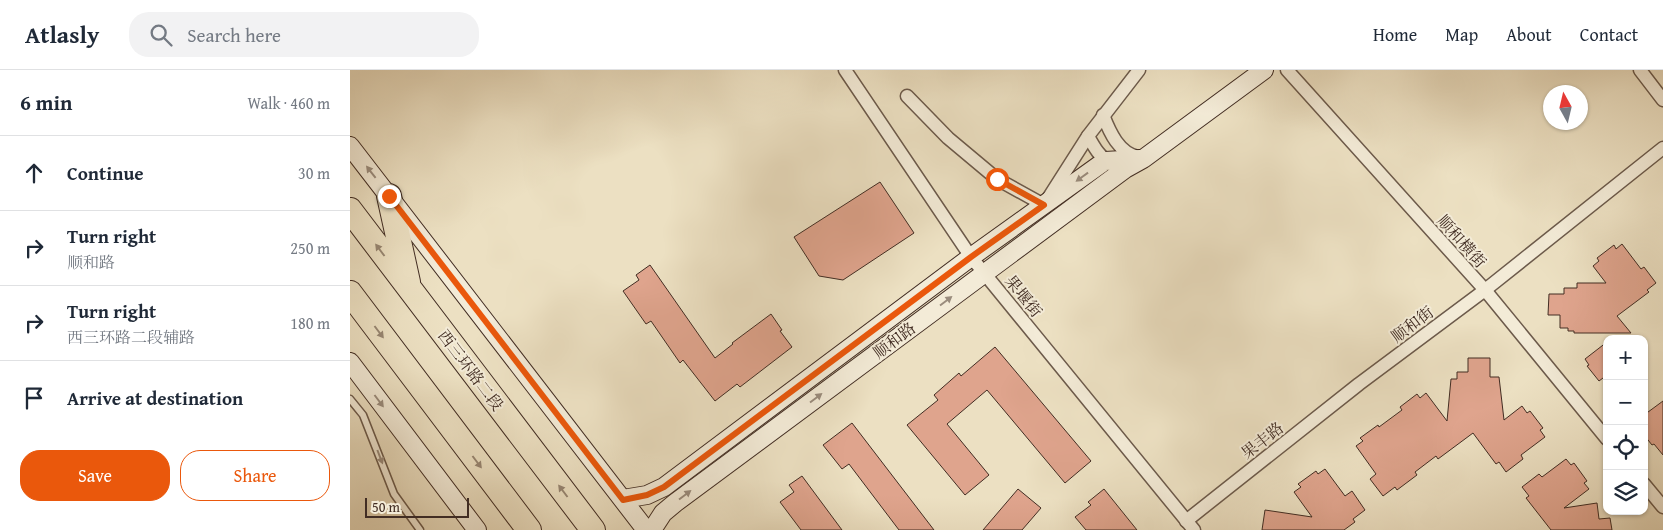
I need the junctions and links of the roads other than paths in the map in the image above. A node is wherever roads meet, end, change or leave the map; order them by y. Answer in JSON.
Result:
{"nodes":[{"id":1,"x":845,"y":70,"type":"edge"},
{"id":2,"x":1139,"y":70,"type":"edge"},
{"id":3,"x":1264,"y":70,"type":"edge"},
{"id":4,"x":1287,"y":70,"type":"edge"},
{"id":5,"x":1640,"y":70,"type":"edge"},
{"id":6,"x":907,"y":96,"type":"dead end"},
{"id":7,"x":1663,"y":100,"type":"edge"},
{"id":8,"x":1103,"y":116,"type":"junction"},
{"id":9,"x":1088,"y":136,"type":"junction"},
{"id":10,"x":350,"y":146,"type":"edge"},
{"id":11,"x":1663,"y":148,"type":"edge"},
{"id":12,"x":1143,"y":158,"type":"junction"},
{"id":13,"x":1105,"y":160,"type":"junction"},
{"id":14,"x":1125,"y":169,"type":"junction"},
{"id":15,"x":389,"y":196,"type":"junction"},
{"id":16,"x":1044,"y":205,"type":"junction"},
{"id":17,"x":350,"y":210,"type":"edge"},
{"id":18,"x":971,"y":257,"type":"junction"},
{"id":19,"x":984,"y":273,"type":"junction"},
{"id":20,"x":409,"y":289,"type":"junction"},
{"id":21,"x":1485,"y":290,"type":"junction"},
{"id":22,"x":350,"y":293,"type":"edge"},
{"id":23,"x":350,"y":362,"type":"edge"},
{"id":24,"x":1359,"y":384,"type":"joint"},
{"id":25,"x":350,"y":399,"type":"edge"},
{"id":26,"x":1603,"y":433,"type":"edge"},
{"id":27,"x":1648,"y":489,"type":"edge"},
{"id":28,"x":623,"y":500,"type":"junction"},
{"id":29,"x":1663,"y":507,"type":"edge"},
{"id":30,"x":1190,"y":525,"type":"edge"},
{"id":31,"x":420,"y":530,"type":"edge"},
{"id":32,"x":477,"y":530,"type":"edge"},
{"id":33,"x":529,"y":530,"type":"edge"},
{"id":34,"x":593,"y":530,"type":"edge"},
{"id":35,"x":646,"y":530,"type":"edge"},
{"id":36,"x":652,"y":530,"type":"edge"}],
"edges":[{"from":1,"to":18,"type":"street","name":"果堰街"},
{"from":2,"to":8,"type":"street","name":"顺和路"},
{"from":3,"to":12,"type":"street","name":"顺和路"},
{"from":4,"to":21,"type":"street","name":"顺和横街"},
{"from":5,"to":7,"type":"street"},
{"from":6,"to":16,"type":"street"},
{"from":8,"to":9,"type":"street","name":"顺和路"},
{"from":8,"to":12,"type":"street"},
{"from":9,"to":13,"type":"street"},
{"from":9,"to":16,"type":"street","name":"顺和路"},
{"from":15,"to":10,"type":"street","one_way":true},
{"from":11,"to":21,"type":"street","name":"顺和街"},
{"from":12,"to":13,"type":"street"},
{"from":12,"to":14,"type":"street","name":"顺和路"},
{"from":13,"to":14,"type":"street"},
{"from":13,"to":16,"type":"street","name":"顺和路","one_way":true},
{"from":14,"to":19,"type":"street","name":"顺和路"},
{"from":15,"to":20,"type":"highway"},
{"from":15,"to":28,"type":"street"},
{"from":16,"to":18,"type":"street","name":"顺和路"},
{"from":20,"to":17,"type":"highway","name":"西三环路二段","one_way":true},
{"from":18,"to":19,"type":"street","name":"果堰街"},
{"from":18,"to":28,"type":"street","name":"顺和路"},
{"from":19,"to":30,"type":"street","name":"果堰街"},
{"from":36,"to":19,"type":"street","name":"顺和路","one_way":true},
{"from":34,"to":20,"type":"highway","name":"西三环路二段","one_way":true},
{"from":21,"to":24,"type":"street","name":"顺和街"},
{"from":21,"to":26,"type":"street","name":"顺和横街"},
{"from":22,"to":33,"type":"highway","one_way":true},
{"from":23,"to":32,"type":"street","one_way":true},
{"from":24,"to":30,"type":"street","name":"果丰路"},
{"from":25,"to":31,"type":"lane","one_way":true},
{"from":27,"to":29,"type":"street"},
{"from":28,"to":35,"type":"street"}]}
